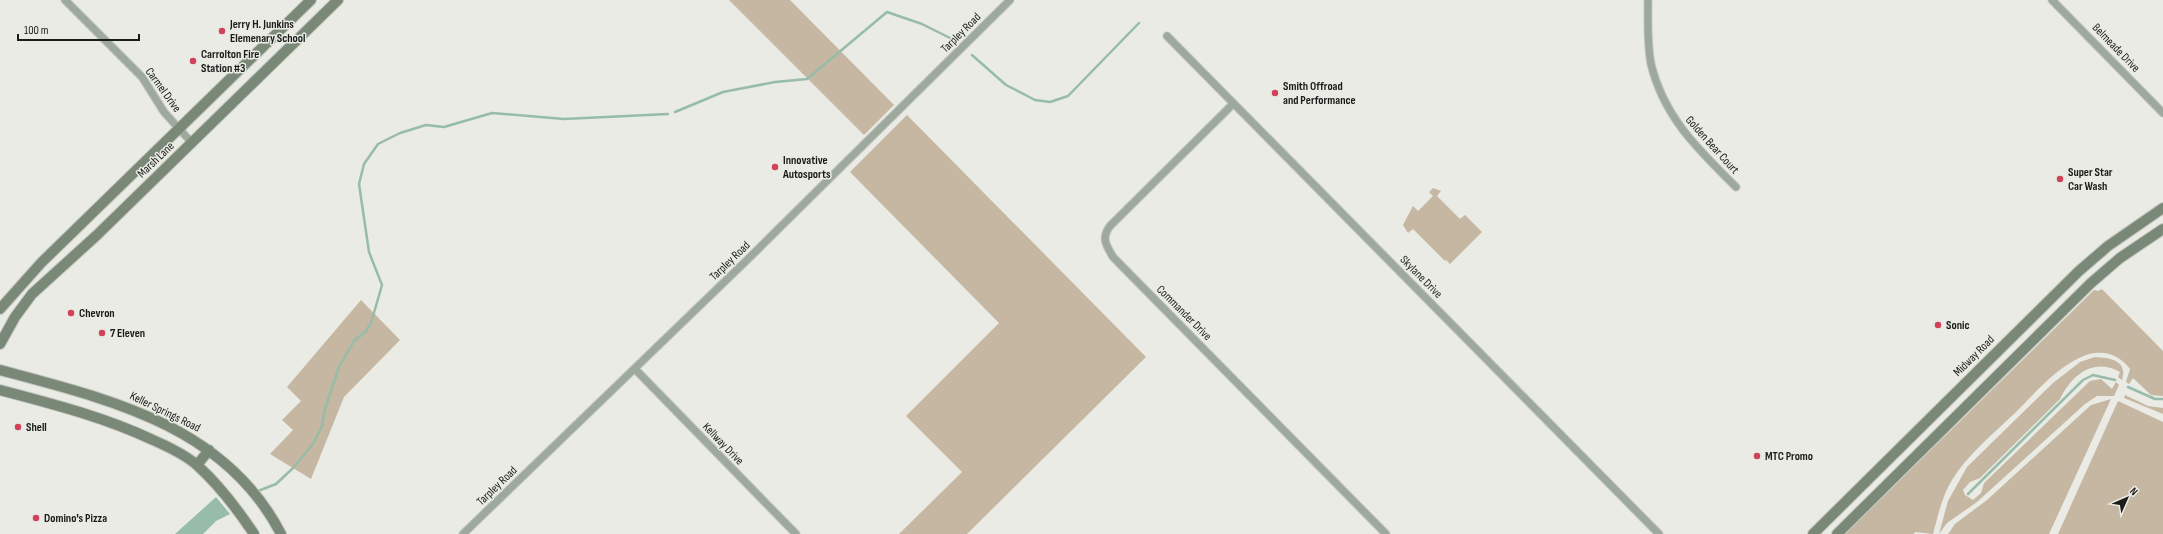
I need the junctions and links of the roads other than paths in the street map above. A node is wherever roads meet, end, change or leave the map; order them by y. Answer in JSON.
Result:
{"nodes":[{"id":1,"x":65,"y":0,"type":"edge"},
{"id":2,"x":311,"y":0,"type":"edge"},
{"id":3,"x":337,"y":0,"type":"edge"},
{"id":4,"x":1010,"y":0,"type":"edge"},
{"id":5,"x":1648,"y":0,"type":"edge"},
{"id":6,"x":2052,"y":0,"type":"edge"},
{"id":7,"x":1167,"y":36,"type":"dead end"},
{"id":8,"x":1233,"y":104,"type":"junction"},
{"id":9,"x":2163,"y":113,"type":"edge"},
{"id":10,"x":179,"y":130,"type":"junction"},
{"id":11,"x":192,"y":143,"type":"junction"},
{"id":12,"x":1736,"y":188,"type":"dead end"},
{"id":13,"x":2163,"y":208,"type":"edge"},
{"id":14,"x":2163,"y":229,"type":"edge"},
{"id":15,"x":2093,"y":259,"type":"junction"},
{"id":16,"x":2104,"y":273,"type":"junction"},
{"id":17,"x":0,"y":309,"type":"edge"},
{"id":18,"x":0,"y":344,"type":"edge"},
{"id":19,"x":1999,"y":350,"type":"junction"},
{"id":20,"x":2011,"y":362,"type":"junction"},
{"id":21,"x":634,"y":369,"type":"junction"},
{"id":22,"x":0,"y":370,"type":"edge"},
{"id":23,"x":0,"y":390,"type":"edge"},
{"id":24,"x":1941,"y":407,"type":"junction"},
{"id":25,"x":1953,"y":419,"type":"junction"},
{"id":26,"x":210,"y":450,"type":"junction"},
{"id":27,"x":198,"y":465,"type":"junction"},
{"id":28,"x":1857,"y":491,"type":"junction"},
{"id":29,"x":1869,"y":502,"type":"junction"},
{"id":30,"x":254,"y":534,"type":"edge"},
{"id":31,"x":281,"y":534,"type":"edge"},
{"id":32,"x":463,"y":534,"type":"edge"},
{"id":33,"x":796,"y":534,"type":"edge"},
{"id":34,"x":1386,"y":534,"type":"edge"},
{"id":35,"x":1659,"y":534,"type":"edge"},
{"id":36,"x":1813,"y":534,"type":"edge"},
{"id":37,"x":1837,"y":534,"type":"edge"}],
"edges":[{"from":1,"to":10,"type":"street","name":"Carmel Drive"},
{"from":2,"to":10,"type":"main road","name":"Marsh Lane"},
{"from":3,"to":11,"type":"main road","name":"Marsh Lane"},
{"from":4,"to":21,"type":"street","name":"Tarpley Road"},
{"from":5,"to":12,"type":"street","name":"Golden Bear Court"},
{"from":6,"to":9,"type":"street","name":"Belmeade Drive"},
{"from":7,"to":8,"type":"street","name":"Skylane Drive"},
{"from":8,"to":34,"type":"street","name":"Commander Drive"},
{"from":8,"to":35,"type":"street","name":"Skylane Drive"},
{"from":10,"to":11,"type":"street","name":"Carmel Drive"},
{"from":10,"to":17,"type":"main road","name":"Marsh Lane"},
{"from":11,"to":18,"type":"main road","name":"Marsh Lane"},
{"from":13,"to":15,"type":"main road","name":"Midway Road"},
{"from":14,"to":16,"type":"main road"},
{"from":15,"to":16,"type":"main road"},
{"from":15,"to":19,"type":"main road","name":"Midway Road"},
{"from":16,"to":20,"type":"main road"},
{"from":19,"to":20,"type":"main road"},
{"from":19,"to":24,"type":"main road","name":"Midway Road"},
{"from":20,"to":25,"type":"main road"},
{"from":21,"to":32,"type":"street","name":"Tarpley Road"},
{"from":21,"to":33,"type":"street","name":"Kellway Drive"},
{"from":22,"to":26,"type":"main road","name":"Keller Springs Road"},
{"from":23,"to":27,"type":"main road"},
{"from":24,"to":25,"type":"main road"},
{"from":24,"to":28,"type":"main road","name":"Midway Road"},
{"from":25,"to":29,"type":"main road"},
{"from":26,"to":27,"type":"main road"},
{"from":26,"to":31,"type":"main road","name":"Keller Springs Road"},
{"from":27,"to":30,"type":"main road"},
{"from":28,"to":29,"type":"main road"},
{"from":28,"to":36,"type":"main road","name":"Midway Road"},
{"from":29,"to":37,"type":"main road"}]}
